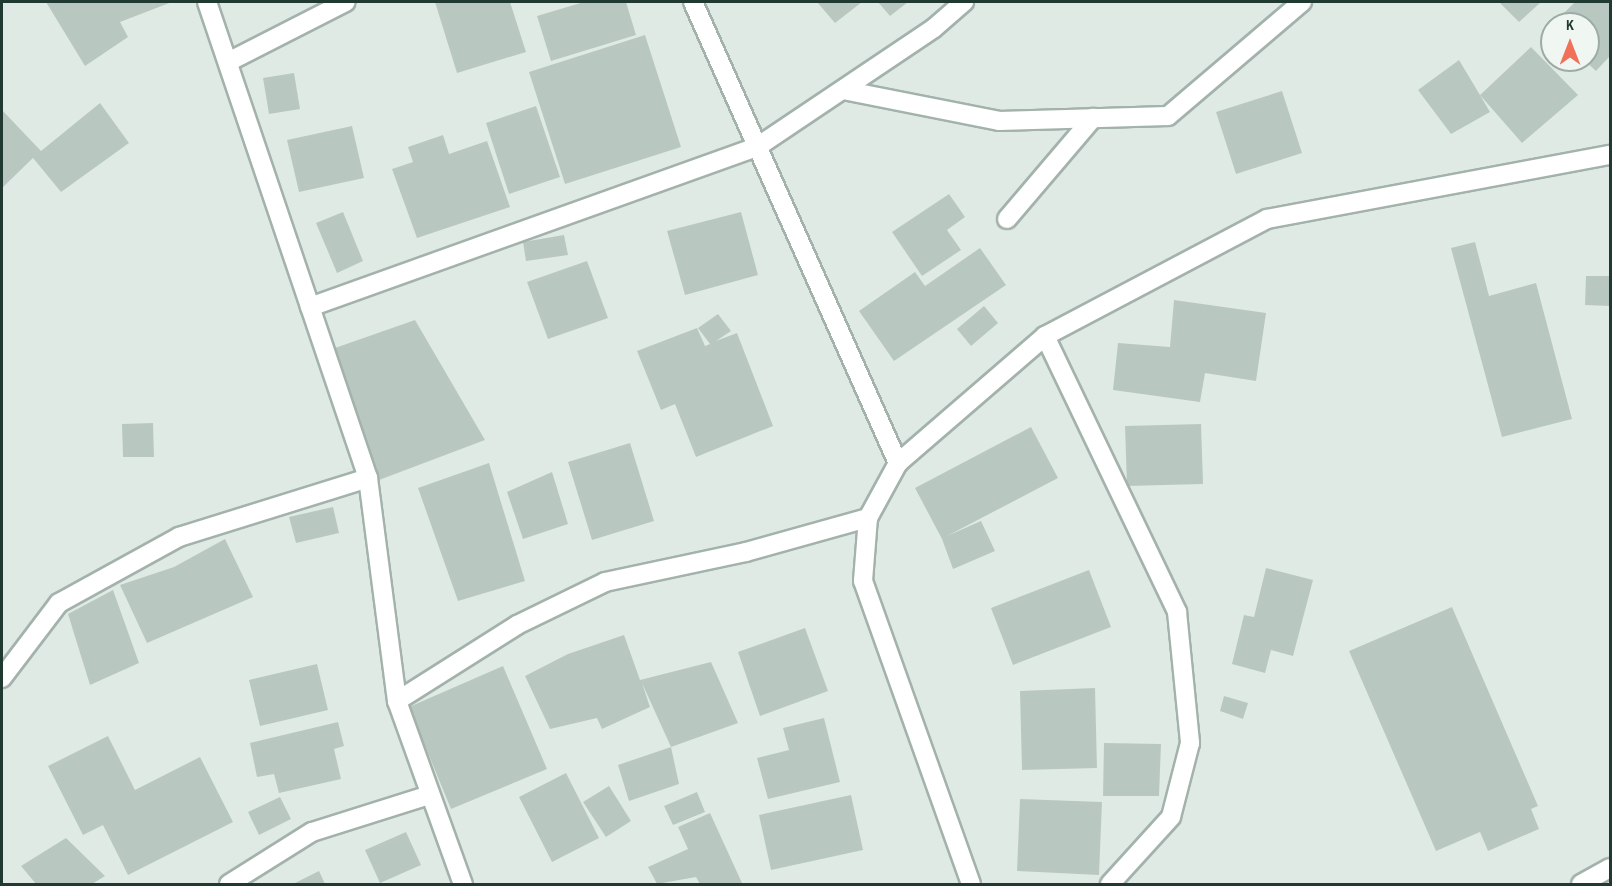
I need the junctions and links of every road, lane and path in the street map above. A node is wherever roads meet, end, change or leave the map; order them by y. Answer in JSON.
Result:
{"nodes":[{"id":1,"x":207,"y":2,"type":"edge"},
{"id":2,"x":346,"y":2,"type":"edge"},
{"id":3,"x":693,"y":2,"type":"edge"},
{"id":4,"x":964,"y":2,"type":"edge"},
{"id":5,"x":1302,"y":2,"type":"edge"},
{"id":6,"x":228,"y":62,"type":"junction"},
{"id":7,"x":843,"y":90,"type":"junction"},
{"id":8,"x":1093,"y":118,"type":"junction"},
{"id":9,"x":757,"y":147,"type":"junction"},
{"id":10,"x":1611,"y":155,"type":"edge"},
{"id":11,"x":1007,"y":219,"type":"dead end"},
{"id":12,"x":310,"y":307,"type":"junction"},
{"id":13,"x":1046,"y":336,"type":"junction"},
{"id":14,"x":898,"y":463,"type":"junction"},
{"id":15,"x":368,"y":478,"type":"junction"},
{"id":16,"x":868,"y":518,"type":"junction"},
{"id":17,"x":2,"y":678,"type":"edge"},
{"id":18,"x":397,"y":701,"type":"junction"},
{"id":19,"x":429,"y":795,"type":"junction"},
{"id":20,"x":1611,"y":868,"type":"edge"},
{"id":21,"x":229,"y":885,"type":"edge"},
{"id":22,"x":463,"y":885,"type":"edge"},
{"id":23,"x":970,"y":885,"type":"edge"},
{"id":24,"x":1110,"y":885,"type":"edge"},
{"id":25,"x":1581,"y":885,"type":"edge"}],
"edges":[{"from":1,"to":6,"type":"street"},
{"from":2,"to":6,"type":"street"},
{"from":3,"to":9,"type":"street"},
{"from":4,"to":7,"type":"street"},
{"from":5,"to":8,"type":"street"},
{"from":6,"to":12,"type":"street"},
{"from":7,"to":8,"type":"street"},
{"from":7,"to":9,"type":"street"},
{"from":8,"to":11,"type":"street"},
{"from":9,"to":12,"type":"street"},
{"from":9,"to":14,"type":"street"},
{"from":10,"to":13,"type":"street"},
{"from":12,"to":15,"type":"street"},
{"from":13,"to":14,"type":"street"},
{"from":13,"to":24,"type":"street"},
{"from":14,"to":16,"type":"street"},
{"from":15,"to":17,"type":"street"},
{"from":15,"to":18,"type":"street"},
{"from":16,"to":18,"type":"street"},
{"from":16,"to":23,"type":"street"},
{"from":18,"to":19,"type":"street"},
{"from":19,"to":21,"type":"street"},
{"from":19,"to":22,"type":"street"},
{"from":20,"to":25,"type":"street"}]}
